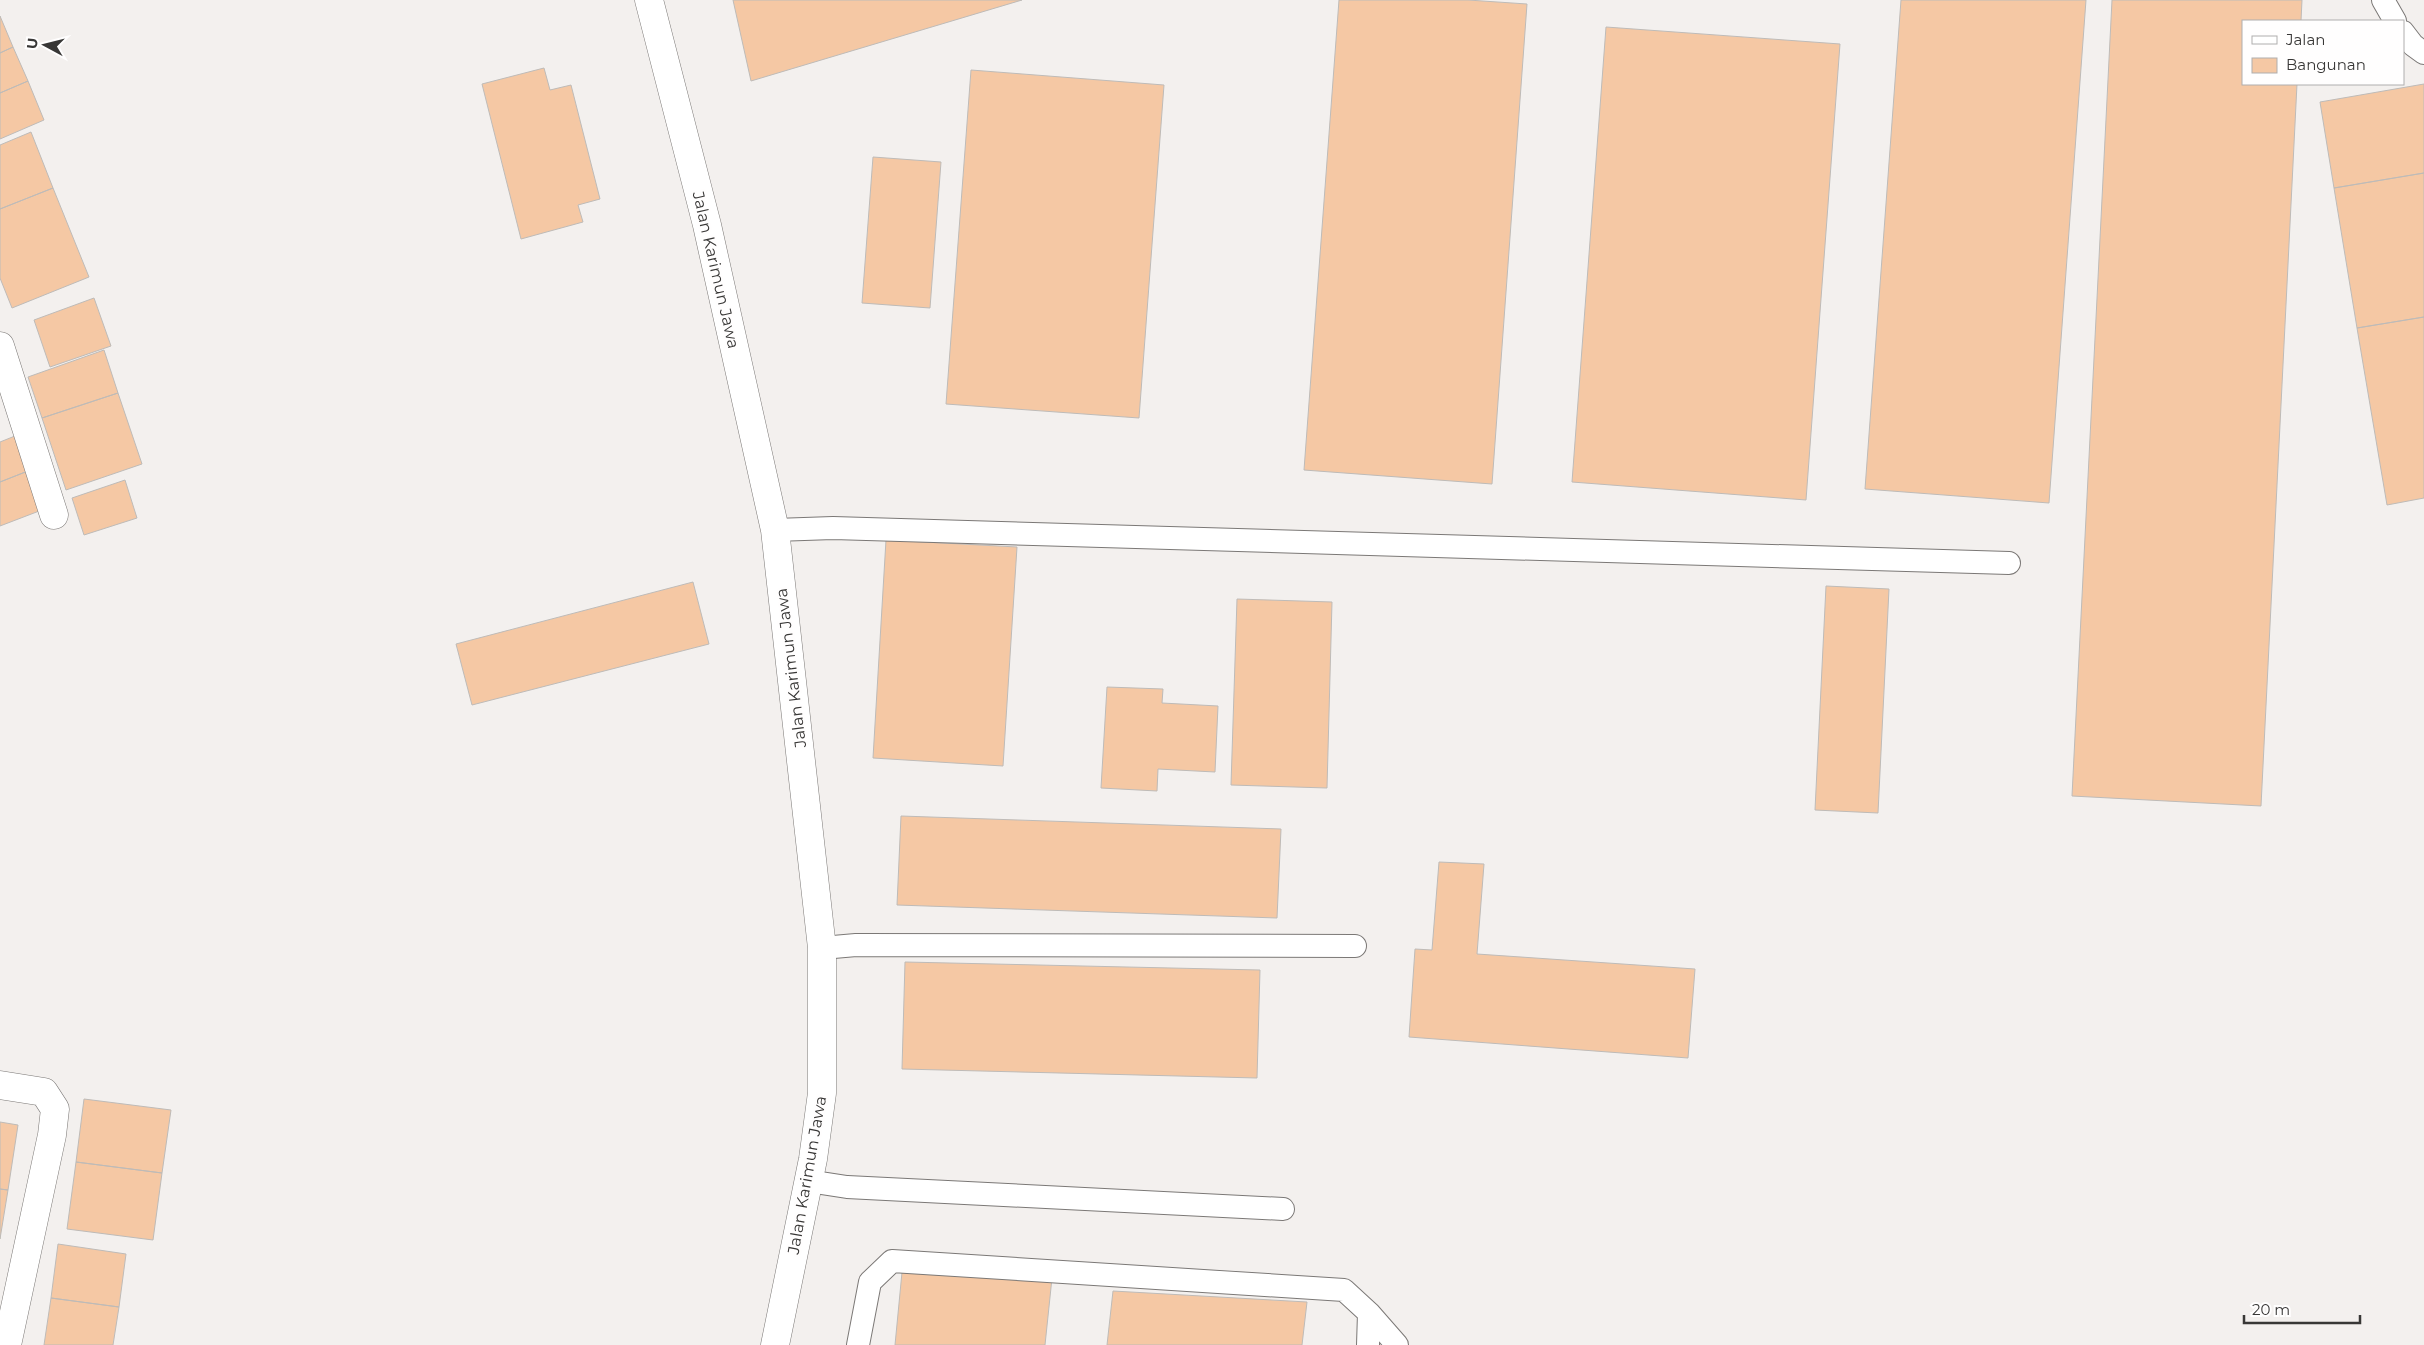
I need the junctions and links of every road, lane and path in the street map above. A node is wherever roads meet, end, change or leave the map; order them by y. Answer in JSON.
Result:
{"nodes":[{"id":1,"x":649,"y":0,"type":"edge"},
{"id":2,"x":2383,"y":0,"type":"edge"},
{"id":3,"x":2393,"y":20,"type":"edge"},
{"id":4,"x":2404,"y":33,"type":"edge"},
{"id":5,"x":2424,"y":53,"type":"edge"},
{"id":6,"x":0,"y":346,"type":"edge"},
{"id":7,"x":54,"y":515,"type":"dead end"},
{"id":8,"x":775,"y":530,"type":"junction"},
{"id":9,"x":2009,"y":563,"type":"dead end"},
{"id":10,"x":1355,"y":946,"type":"dead end"},
{"id":11,"x":822,"y":948,"type":"junction"},
{"id":12,"x":0,"y":1085,"type":"edge"},
{"id":13,"x":808,"y":1181,"type":"junction"},
{"id":14,"x":1283,"y":1209,"type":"dead end"},
{"id":15,"x":1369,"y":1312,"type":"junction"},
{"id":16,"x":7,"y":1345,"type":"edge"},
{"id":17,"x":775,"y":1345,"type":"edge"},
{"id":18,"x":858,"y":1345,"type":"edge"},
{"id":19,"x":1368,"y":1345,"type":"edge"},
{"id":20,"x":1397,"y":1345,"type":"edge"}],
"edges":[{"from":1,"to":8,"type":"street","name":"Jalan Karimun Jawa"},
{"from":2,"to":3,"type":"lane"},
{"from":4,"to":5,"type":"lane"},
{"from":6,"to":7,"type":"street"},
{"from":8,"to":9,"type":"lane"},
{"from":8,"to":11,"type":"street","name":"Jalan Karimun Jawa"},
{"from":10,"to":11,"type":"lane"},
{"from":11,"to":13,"type":"street","name":"Jalan Karimun Jawa"},
{"from":12,"to":16,"type":"street"},
{"from":13,"to":14,"type":"lane"},
{"from":13,"to":17,"type":"street","name":"Jalan Karimun Jawa"},
{"from":15,"to":18,"type":"lane"},
{"from":15,"to":19,"type":"lane"},
{"from":15,"to":20,"type":"lane"}]}
